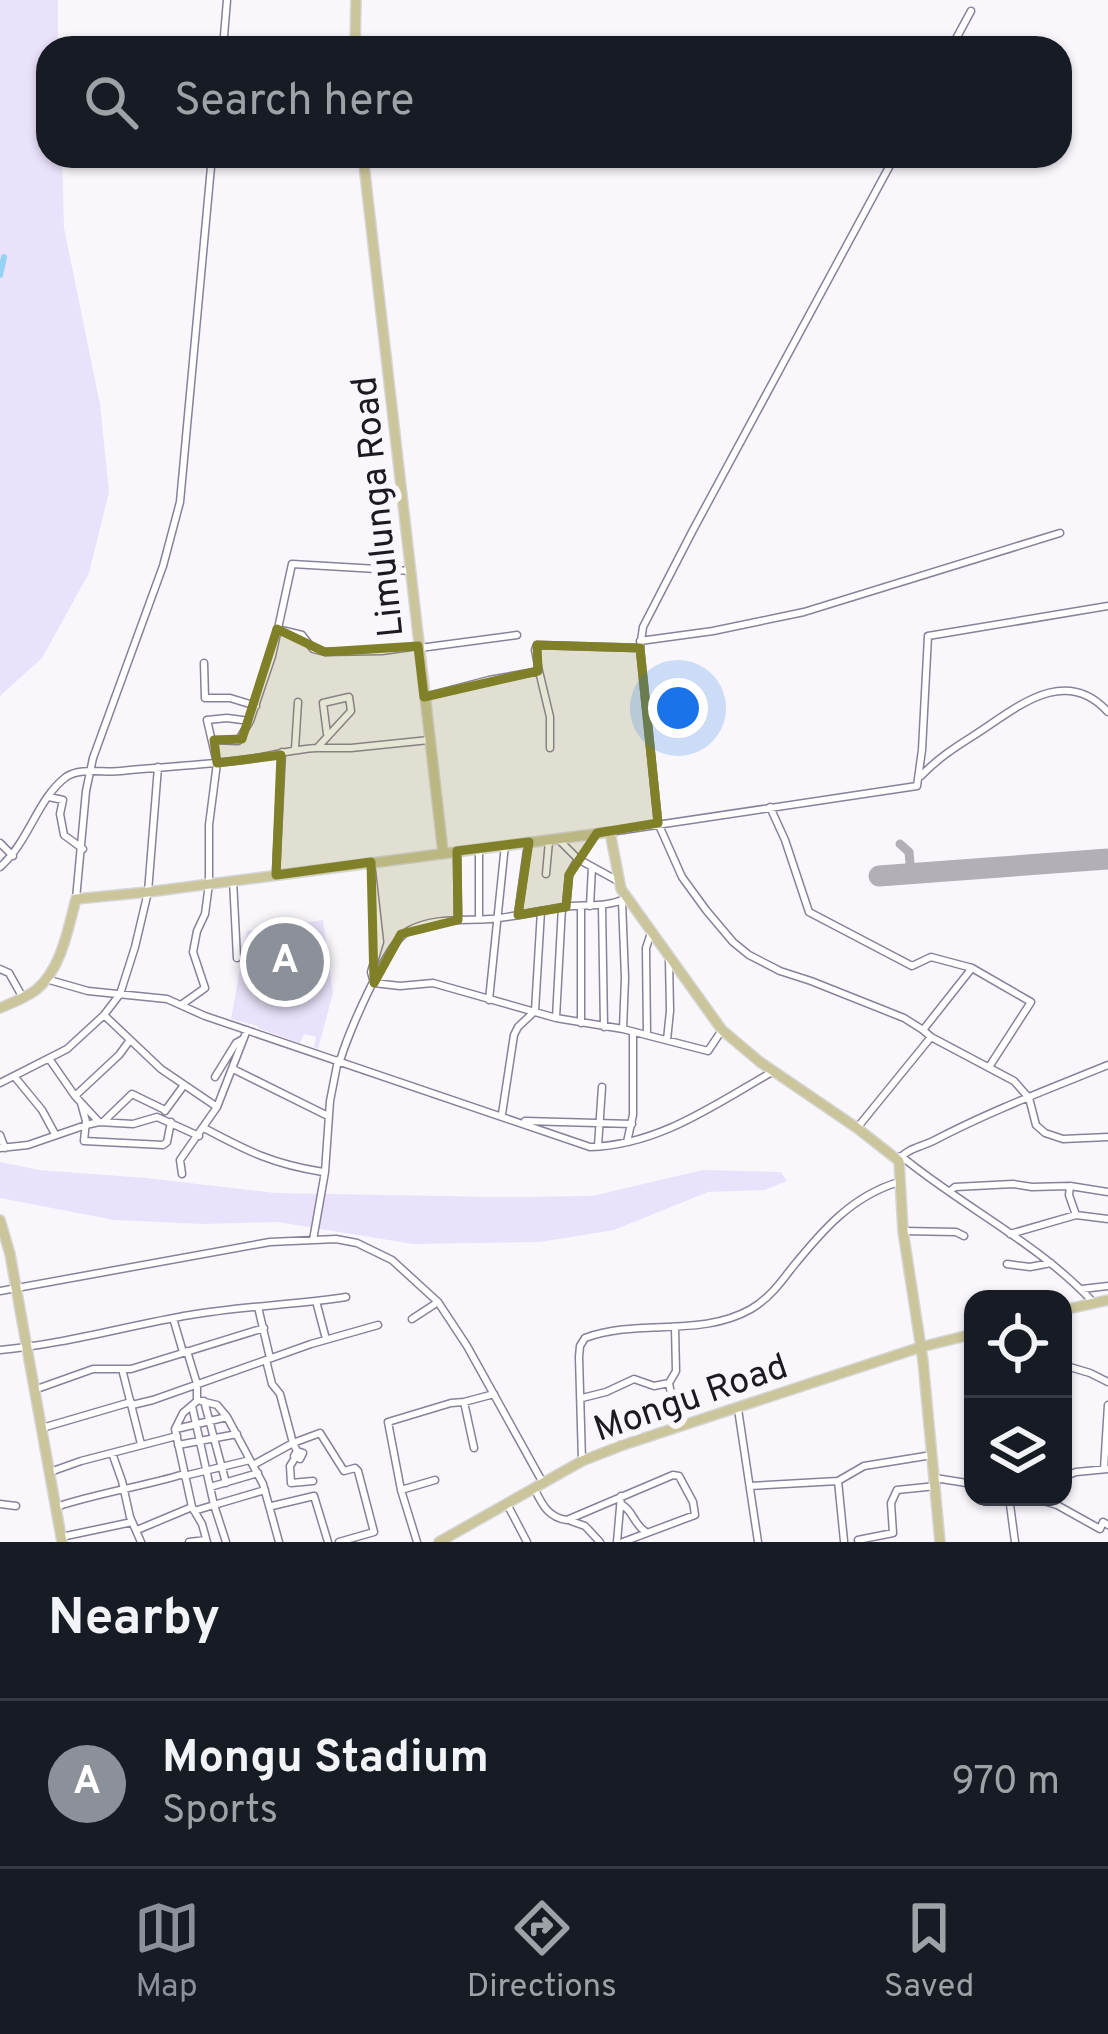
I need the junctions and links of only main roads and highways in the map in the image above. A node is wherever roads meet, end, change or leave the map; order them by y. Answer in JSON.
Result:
{"nodes":[{"id":1,"x":356,"y":0,"type":"edge"},
{"id":2,"x":355,"y":36,"type":"edge"},
{"id":3,"x":364,"y":168,"type":"edge"},
{"id":4,"x":442,"y":852,"type":"junction"},
{"id":5,"x":0,"y":1009,"type":"edge"},
{"id":6,"x":0,"y":1220,"type":"edge"},
{"id":7,"x":1108,"y":1300,"type":"edge"},
{"id":8,"x":1072,"y":1308,"type":"edge"},
{"id":9,"x":964,"y":1336,"type":"edge"},
{"id":10,"x":921,"y":1347,"type":"junction"},
{"id":11,"x":61,"y":1539,"type":"edge"},
{"id":12,"x":439,"y":1542,"type":"edge"},
{"id":13,"x":940,"y":1542,"type":"edge"}],
"edges":[{"from":1,"to":2,"type":"main road"},
{"from":3,"to":4,"type":"main road","name":"Limulunga Road"},
{"from":4,"to":5,"type":"main road"},
{"from":4,"to":10,"type":"main road"},
{"from":6,"to":11,"type":"main road"},
{"from":7,"to":8,"type":"main road"},
{"from":9,"to":10,"type":"main road","name":"Mongu Road"},
{"from":10,"to":12,"type":"main road","name":"Mongu Road"},
{"from":10,"to":13,"type":"main road"}]}
